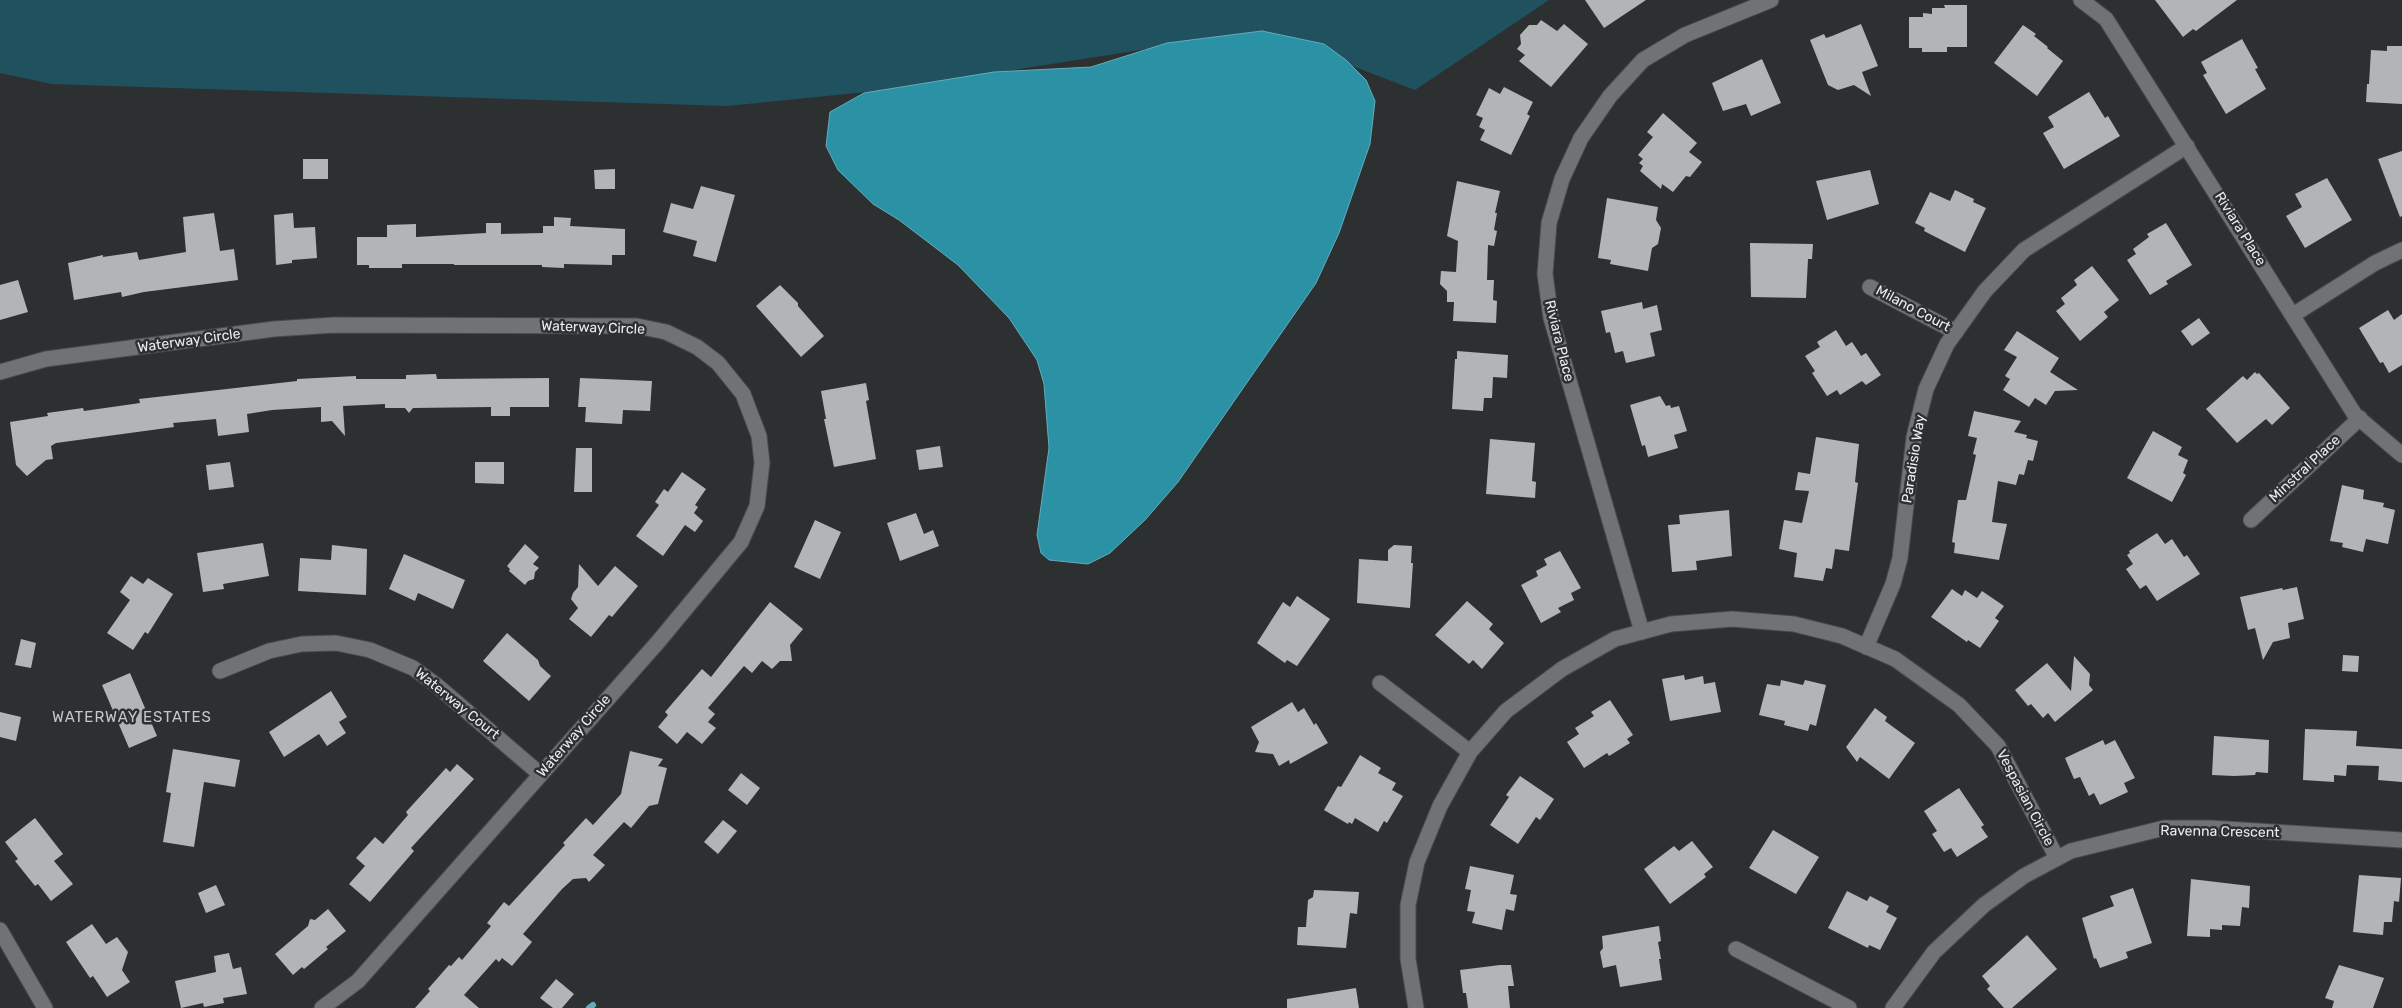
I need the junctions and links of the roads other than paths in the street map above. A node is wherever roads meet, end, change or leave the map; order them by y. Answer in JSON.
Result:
{"nodes":[{"id":1,"x":1771,"y":0,"type":"edge"},
{"id":2,"x":2082,"y":0,"type":"edge"},
{"id":3,"x":2187,"y":146,"type":"junction"},
{"id":4,"x":2402,"y":250,"type":"edge"},
{"id":5,"x":1870,"y":287,"type":"dead end"},
{"id":6,"x":2293,"y":315,"type":"junction"},
{"id":7,"x":1956,"y":332,"type":"junction"},
{"id":8,"x":0,"y":372,"type":"edge"},
{"id":9,"x":2360,"y":418,"type":"junction"},
{"id":10,"x":2402,"y":455,"type":"edge"},
{"id":11,"x":2251,"y":520,"type":"dead end"},
{"id":12,"x":1642,"y":632,"type":"junction"},
{"id":13,"x":1866,"y":646,"type":"junction"},
{"id":14,"x":220,"y":671,"type":"dead end"},
{"id":15,"x":1380,"y":683,"type":"dead end"},
{"id":16,"x":1470,"y":752,"type":"junction"},
{"id":17,"x":540,"y":774,"type":"junction"},
{"id":18,"x":2402,"y":840,"type":"edge"},
{"id":19,"x":2058,"y":858,"type":"junction"},
{"id":20,"x":0,"y":930,"type":"edge"},
{"id":21,"x":1736,"y":949,"type":"dead end"},
{"id":22,"x":45,"y":1008,"type":"edge"},
{"id":23,"x":322,"y":1008,"type":"edge"},
{"id":24,"x":1416,"y":1008,"type":"edge"},
{"id":25,"x":1849,"y":1008,"type":"edge"},
{"id":26,"x":1893,"y":1008,"type":"edge"}],
"edges":[{"from":1,"to":12,"type":"street","name":"Riviara Place"},
{"from":2,"to":3,"type":"street","name":"Riviara Place"},
{"from":3,"to":6,"type":"street","name":"Riviara Place"},
{"from":3,"to":7,"type":"street","name":"Paradisio Way"},
{"from":4,"to":6,"type":"street"},
{"from":5,"to":7,"type":"street","name":"Milano Court"},
{"from":6,"to":9,"type":"street","name":"Riviara Place"},
{"from":7,"to":13,"type":"street","name":"Paradisio Way"},
{"from":8,"to":17,"type":"street","name":"Waterway Circle"},
{"from":9,"to":10,"type":"street","name":"Riviara Place"},
{"from":9,"to":11,"type":"street","name":"Minstral Place"},
{"from":12,"to":13,"type":"street","name":"Vespasian Circle"},
{"from":12,"to":16,"type":"street","name":"Vespasian Circle"},
{"from":13,"to":19,"type":"street","name":"Vespasian Circle"},
{"from":14,"to":17,"type":"street","name":"Waterway Court"},
{"from":15,"to":16,"type":"street"},
{"from":16,"to":24,"type":"street","name":"Vespasian Circle"},
{"from":17,"to":23,"type":"street","name":"Waterway Circle"},
{"from":18,"to":19,"type":"street","name":"Ravenna Crescent"},
{"from":19,"to":26,"type":"street","name":"Ravenna Crescent"},
{"from":20,"to":22,"type":"street"},
{"from":21,"to":25,"type":"street"}]}
